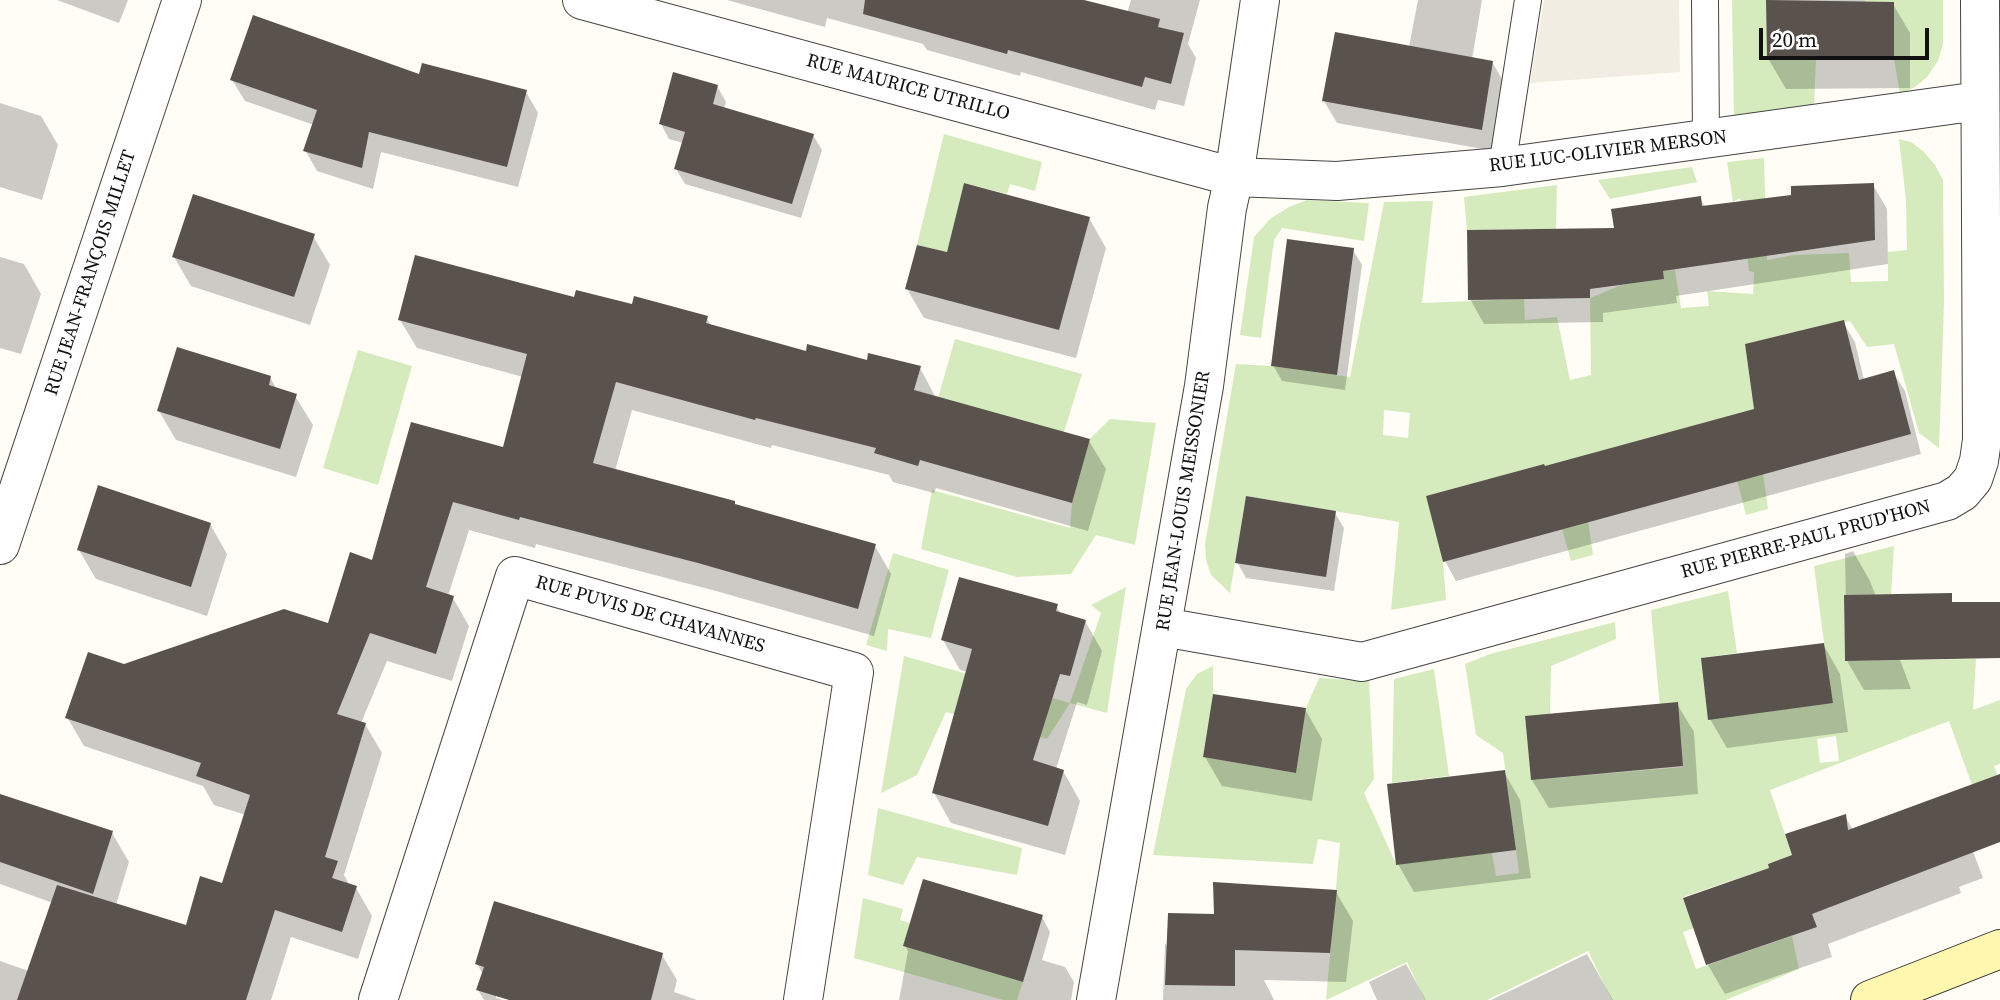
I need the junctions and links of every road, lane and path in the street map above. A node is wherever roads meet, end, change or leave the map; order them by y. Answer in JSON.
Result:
{"nodes":[{"id":1,"x":182,"y":0,"type":"edge"},
{"id":2,"x":582,"y":0,"type":"edge"},
{"id":3,"x":1260,"y":0,"type":"edge"},
{"id":4,"x":1528,"y":0,"type":"edge"},
{"id":5,"x":1705,"y":0,"type":"edge"},
{"id":6,"x":1980,"y":0,"type":"edge"},
{"id":7,"x":1979,"y":102,"type":"junction"},
{"id":8,"x":1706,"y":140,"type":"junction"},
{"id":9,"x":1502,"y":166,"type":"junction"},
{"id":10,"x":1234,"y":177,"type":"junction"},
{"id":11,"x":0,"y":545,"type":"edge"},
{"id":12,"x":1163,"y":627,"type":"junction"},
{"id":13,"x":2000,"y":948,"type":"edge"},
{"id":14,"x":378,"y":1000,"type":"edge"},
{"id":15,"x":803,"y":1000,"type":"edge"},
{"id":16,"x":1096,"y":1000,"type":"edge"},
{"id":17,"x":1870,"y":1000,"type":"edge"}],
"edges":[{"from":1,"to":11,"type":"street","name":"RUE JEAN-FRANÇOIS MILLET"},
{"from":2,"to":10,"type":"street","name":"RUE MAURICE UTRILLO"},
{"from":3,"to":10,"type":"street","name":"RUE JEAN-LOUIS MEISSONIER"},
{"from":4,"to":9,"type":"lane"},
{"from":5,"to":8,"type":"lane"},
{"from":6,"to":7,"type":"street","name":"RUE PIERRE-PAUL PRUD'HON"},
{"from":7,"to":8,"type":"street","name":"RUE LUC-OLIVIER MERSON"},
{"from":7,"to":12,"type":"street","name":"RUE PIERRE-PAUL PRUD'HON"},
{"from":8,"to":9,"type":"street","name":"RUE LUC-OLIVIER MERSON"},
{"from":9,"to":10,"type":"street","name":"RUE LUC-OLIVIER MERSON"},
{"from":10,"to":12,"type":"street","name":"RUE JEAN-LOUIS MEISSONIER"},
{"from":12,"to":16,"type":"street","name":"RUE JEAN-LOUIS MEISSONIER"},
{"from":13,"to":17,"type":"main road"},
{"from":14,"to":15,"type":"street","name":"RUE PUVIS DE CHAVANNES"}]}
